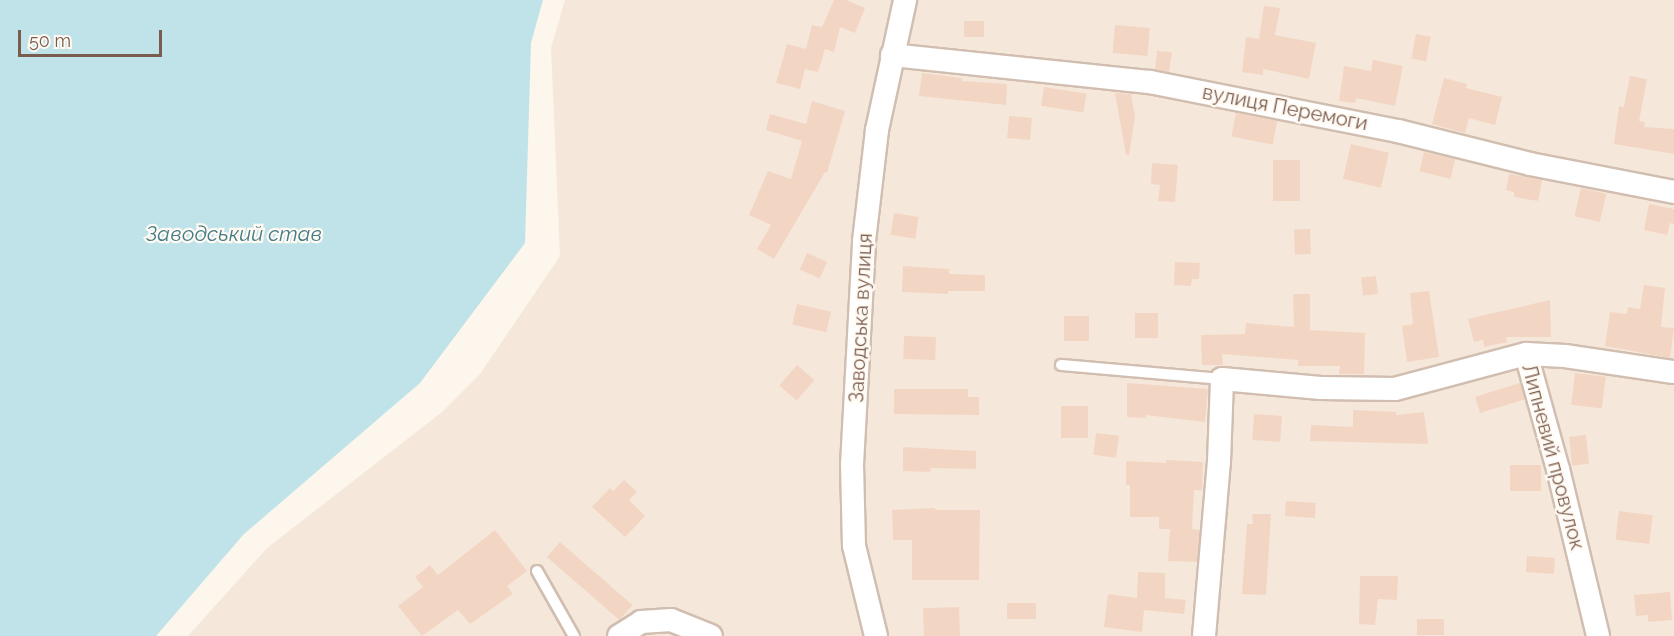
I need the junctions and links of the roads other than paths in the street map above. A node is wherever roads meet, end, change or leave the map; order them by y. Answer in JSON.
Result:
{"nodes":[{"id":1,"x":905,"y":0,"type":"edge"},
{"id":2,"x":892,"y":55,"type":"junction"},
{"id":3,"x":1674,"y":192,"type":"edge"},
{"id":4,"x":1526,"y":354,"type":"junction"},
{"id":5,"x":1061,"y":365,"type":"dead end"},
{"id":6,"x":1674,"y":372,"type":"edge"},
{"id":7,"x":1222,"y":379,"type":"junction"},
{"id":8,"x":537,"y":571,"type":"dead end"},
{"id":9,"x":574,"y":636,"type":"edge"},
{"id":10,"x":618,"y":636,"type":"edge"},
{"id":11,"x":711,"y":636,"type":"edge"},
{"id":12,"x":876,"y":636,"type":"edge"},
{"id":13,"x":1204,"y":636,"type":"edge"},
{"id":14,"x":1598,"y":636,"type":"edge"}],
"edges":[{"from":1,"to":2,"type":"street","name":"Заводська вулиця"},
{"from":2,"to":3,"type":"street","name":"вулиця Перемоги"},
{"from":2,"to":12,"type":"street","name":"Заводська вулиця"},
{"from":4,"to":6,"type":"street","name":"Липневий провулок"},
{"from":4,"to":7,"type":"street"},
{"from":4,"to":14,"type":"street","name":"Липневий провулок"},
{"from":5,"to":7,"type":"lane"},
{"from":7,"to":13,"type":"street"},
{"from":8,"to":9,"type":"lane"},
{"from":10,"to":11,"type":"street"}]}
